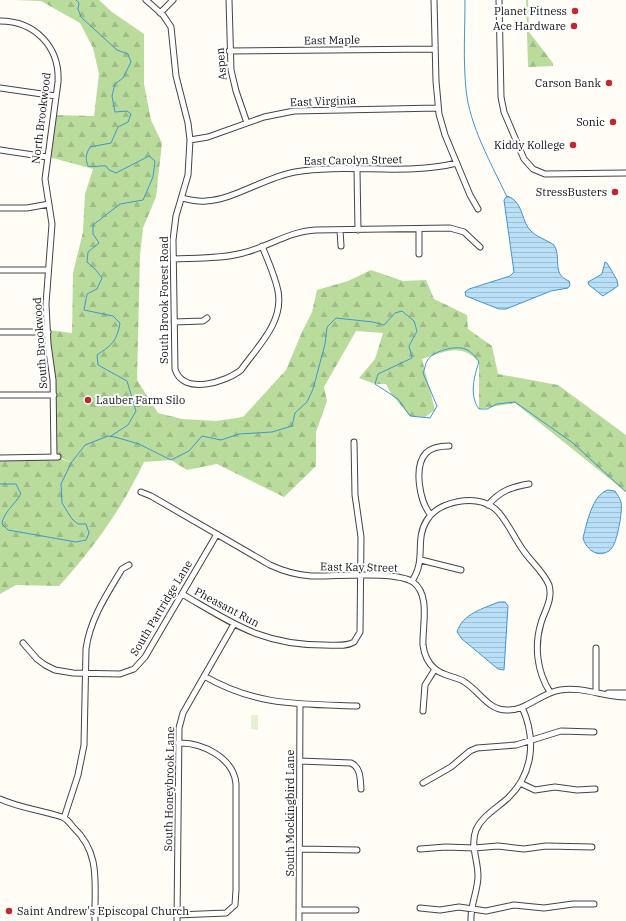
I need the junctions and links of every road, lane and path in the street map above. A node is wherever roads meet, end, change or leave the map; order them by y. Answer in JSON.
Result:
{"nodes":[{"id":1,"x":146,"y":0,"type":"edge"},
{"id":2,"x":173,"y":0,"type":"edge"},
{"id":3,"x":229,"y":0,"type":"edge"},
{"id":4,"x":434,"y":0,"type":"edge"},
{"id":5,"x":499,"y":0,"type":"edge"},
{"id":6,"x":160,"y":13,"type":"junction"},
{"id":7,"x":0,"y":21,"type":"edge"},
{"id":8,"x":435,"y":49,"type":"junction"},
{"id":9,"x":229,"y":51,"type":"junction"},
{"id":10,"x":0,"y":88,"type":"edge"},
{"id":11,"x":56,"y":96,"type":"junction"},
{"id":12,"x":438,"y":108,"type":"junction"},
{"id":13,"x":248,"y":123,"type":"junction"},
{"id":14,"x":190,"y":140,"type":"junction"},
{"id":15,"x":0,"y":150,"type":"edge"},
{"id":16,"x":47,"y":157,"type":"junction"},
{"id":17,"x":457,"y":164,"type":"junction"},
{"id":18,"x":357,"y":170,"type":"junction"},
{"id":19,"x":626,"y":173,"type":"edge"},
{"id":20,"x":182,"y":198,"type":"junction"},
{"id":21,"x":49,"y":204,"type":"junction"},
{"id":22,"x":0,"y":208,"type":"edge"},
{"id":23,"x":478,"y":209,"type":"dead end"},
{"id":24,"x":419,"y":229,"type":"junction"},
{"id":25,"x":340,"y":230,"type":"junction"},
{"id":26,"x":358,"y":230,"type":"junction"},
{"id":27,"x":262,"y":246,"type":"junction"},
{"id":28,"x":341,"y":246,"type":"dead end"},
{"id":29,"x":480,"y":247,"type":"dead end"},
{"id":30,"x":419,"y":254,"type":"dead end"},
{"id":31,"x":173,"y":259,"type":"junction"},
{"id":32,"x":0,"y":270,"type":"edge"},
{"id":33,"x":48,"y":270,"type":"junction"},
{"id":34,"x":207,"y":318,"type":"dead end"},
{"id":35,"x":174,"y":322,"type":"junction"},
{"id":36,"x":0,"y":332,"type":"edge"},
{"id":37,"x":48,"y":332,"type":"junction"},
{"id":38,"x":0,"y":394,"type":"edge"},
{"id":39,"x":54,"y":395,"type":"junction"},
{"id":40,"x":354,"y":442,"type":"dead end"},
{"id":41,"x":450,"y":446,"type":"dead end"},
{"id":42,"x":0,"y":458,"type":"edge"},
{"id":43,"x":529,"y":484,"type":"dead end"},
{"id":44,"x":141,"y":492,"type":"dead end"},
{"id":45,"x":488,"y":505,"type":"junction"},
{"id":46,"x":431,"y":515,"type":"junction"},
{"id":47,"x":217,"y":534,"type":"junction"},
{"id":48,"x":421,"y":560,"type":"junction"},
{"id":49,"x":129,"y":565,"type":"dead end"},
{"id":50,"x":461,"y":570,"type":"dead end"},
{"id":51,"x":361,"y":576,"type":"junction"},
{"id":52,"x":412,"y":581,"type":"junction"},
{"id":53,"x":182,"y":594,"type":"junction"},
{"id":54,"x":234,"y":624,"type":"junction"},
{"id":55,"x":23,"y":643,"type":"dead end"},
{"id":56,"x":596,"y":648,"type":"dead end"},
{"id":57,"x":435,"y":669,"type":"junction"},
{"id":58,"x":86,"y":674,"type":"junction"},
{"id":59,"x":204,"y":676,"type":"junction"},
{"id":60,"x":550,"y":692,"type":"junction"},
{"id":61,"x":596,"y":692,"type":"junction"},
{"id":62,"x":626,"y":693,"type":"edge"},
{"id":63,"x":603,"y":694,"type":"junction"},
{"id":64,"x":626,"y":697,"type":"edge"},
{"id":65,"x":300,"y":705,"type":"junction"},
{"id":66,"x":357,"y":706,"type":"dead end"},
{"id":67,"x":522,"y":707,"type":"junction"},
{"id":68,"x":423,"y":711,"type":"dead end"},
{"id":69,"x":594,"y":732,"type":"dead end"},
{"id":70,"x":532,"y":740,"type":"junction"},
{"id":71,"x":178,"y":743,"type":"junction"},
{"id":72,"x":300,"y":761,"type":"junction"},
{"id":73,"x":422,"y":783,"type":"dead end"},
{"id":74,"x":520,"y":783,"type":"junction"},
{"id":75,"x":361,"y":789,"type":"dead end"},
{"id":76,"x":595,"y":789,"type":"dead end"},
{"id":77,"x":0,"y":798,"type":"edge"},
{"id":78,"x":64,"y":818,"type":"junction"},
{"id":79,"x":592,"y":847,"type":"dead end"},
{"id":80,"x":474,"y":848,"type":"junction"},
{"id":81,"x":300,"y":849,"type":"junction"},
{"id":82,"x":420,"y":849,"type":"dead end"},
{"id":83,"x":357,"y":850,"type":"dead end"},
{"id":84,"x":594,"y":904,"type":"dead end"},
{"id":85,"x":420,"y":908,"type":"dead end"},
{"id":86,"x":471,"y":909,"type":"junction"},
{"id":87,"x":299,"y":910,"type":"junction"},
{"id":88,"x":356,"y":910,"type":"dead end"},
{"id":89,"x":177,"y":918,"type":"edge"},
{"id":90,"x":95,"y":921,"type":"edge"},
{"id":91,"x":299,"y":921,"type":"edge"},
{"id":92,"x":470,"y":921,"type":"edge"}],
"edges":[{"from":1,"to":6,"type":"street","name":"South Brook Forest Road"},
{"from":2,"to":6,"type":"street"},
{"from":3,"to":9,"type":"street","name":"Aspen"},
{"from":4,"to":8,"type":"street"},
{"from":5,"to":19,"type":"street"},
{"from":6,"to":14,"type":"street","name":"South Brook Forest Road"},
{"from":7,"to":11,"type":"street","name":"North Brookwood"},
{"from":8,"to":9,"type":"street","name":"East Maple"},
{"from":8,"to":12,"type":"street"},
{"from":9,"to":13,"type":"street","name":"Aspen"},
{"from":10,"to":11,"type":"street"},
{"from":11,"to":16,"type":"street","name":"North Brookwood"},
{"from":12,"to":13,"type":"street","name":"East Virginia"},
{"from":12,"to":17,"type":"street"},
{"from":13,"to":14,"type":"street","name":"East Virginia"},
{"from":14,"to":20,"type":"street","name":"South Brook Forest Road"},
{"from":15,"to":16,"type":"street"},
{"from":16,"to":21,"type":"street","name":"North Brookwood"},
{"from":17,"to":18,"type":"street","name":"East Carolyn Street"},
{"from":17,"to":23,"type":"street"},
{"from":18,"to":20,"type":"street","name":"East Carolyn Street"},
{"from":18,"to":26,"type":"street"},
{"from":20,"to":31,"type":"street","name":"South Brook Forest Road"},
{"from":21,"to":22,"type":"street"},
{"from":21,"to":33,"type":"street","name":"South Brookwood"},
{"from":24,"to":26,"type":"street"},
{"from":24,"to":29,"type":"street"},
{"from":24,"to":30,"type":"street"},
{"from":25,"to":26,"type":"street"},
{"from":25,"to":27,"type":"street"},
{"from":25,"to":28,"type":"street"},
{"from":27,"to":31,"type":"street"},
{"from":27,"to":35,"type":"street","name":"South Brook Forest Road"},
{"from":31,"to":35,"type":"street","name":"South Brook Forest Road"},
{"from":32,"to":33,"type":"street"},
{"from":33,"to":37,"type":"street","name":"South Brookwood"},
{"from":34,"to":35,"type":"street"},
{"from":36,"to":37,"type":"street"},
{"from":37,"to":39,"type":"street","name":"South Brookwood"},
{"from":38,"to":39,"type":"street"},
{"from":39,"to":42,"type":"street","name":"South Brookwood"},
{"from":40,"to":51,"type":"street"},
{"from":41,"to":46,"type":"street"},
{"from":43,"to":45,"type":"street"},
{"from":44,"to":47,"type":"street","name":"East Kay Street"},
{"from":45,"to":46,"type":"street"},
{"from":45,"to":60,"type":"street"},
{"from":46,"to":48,"type":"street"},
{"from":47,"to":51,"type":"street","name":"East Kay Street"},
{"from":47,"to":53,"type":"street","name":"South Partridge Lane"},
{"from":48,"to":50,"type":"street"},
{"from":48,"to":52,"type":"street"},
{"from":49,"to":58,"type":"street"},
{"from":51,"to":52,"type":"street","name":"East Kay Street"},
{"from":51,"to":54,"type":"street","name":"Pheasant Run"},
{"from":52,"to":57,"type":"street","name":"East Kay Street"},
{"from":53,"to":54,"type":"street","name":"Pheasant Run"},
{"from":53,"to":58,"type":"street","name":"South Partridge Lane"},
{"from":54,"to":59,"type":"street","name":"South Honeybrook Lane"},
{"from":55,"to":58,"type":"street","name":"South Partridge Lane"},
{"from":56,"to":61,"type":"street"},
{"from":57,"to":67,"type":"street"},
{"from":57,"to":68,"type":"street"},
{"from":58,"to":78,"type":"street"},
{"from":59,"to":65,"type":"street"},
{"from":59,"to":71,"type":"street","name":"South Honeybrook Lane"},
{"from":60,"to":61,"type":"street"},
{"from":60,"to":67,"type":"street"},
{"from":61,"to":63,"type":"street"},
{"from":62,"to":63,"type":"street"},
{"from":63,"to":64,"type":"street"},
{"from":65,"to":66,"type":"street"},
{"from":65,"to":72,"type":"street","name":"South Mockingbird Lane"},
{"from":67,"to":70,"type":"street"},
{"from":69,"to":70,"type":"street"},
{"from":70,"to":73,"type":"street"},
{"from":70,"to":74,"type":"street"},
{"from":71,"to":89,"type":"street","name":"South Honeybrook Lane"},
{"from":71,"to":89,"type":"street"},
{"from":72,"to":75,"type":"street"},
{"from":72,"to":81,"type":"street","name":"South Mockingbird Lane"},
{"from":74,"to":76,"type":"street"},
{"from":74,"to":80,"type":"street"},
{"from":77,"to":78,"type":"street"},
{"from":78,"to":90,"type":"street"},
{"from":79,"to":80,"type":"street"},
{"from":80,"to":82,"type":"street"},
{"from":80,"to":86,"type":"street"},
{"from":81,"to":83,"type":"street"},
{"from":81,"to":87,"type":"street","name":"South Mockingbird Lane"},
{"from":84,"to":86,"type":"street"},
{"from":85,"to":86,"type":"street"},
{"from":86,"to":92,"type":"street"},
{"from":87,"to":88,"type":"street"},
{"from":87,"to":91,"type":"street","name":"South Mockingbird Lane"}]}
